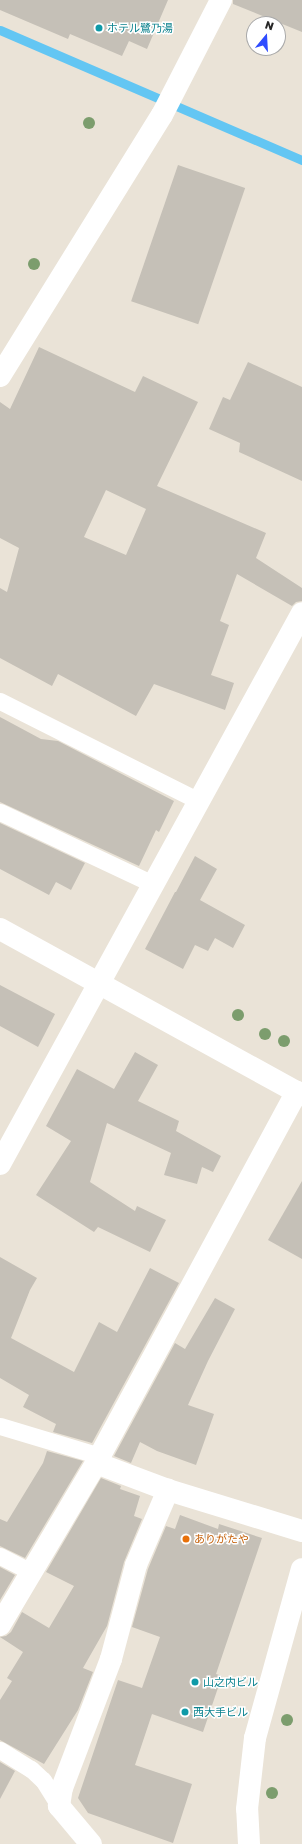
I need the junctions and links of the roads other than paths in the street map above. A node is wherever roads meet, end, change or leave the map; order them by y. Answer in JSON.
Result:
{"nodes":[{"id":1,"x":221,"y":0,"type":"edge"},
{"id":2,"x":0,"y":376,"type":"edge"},
{"id":3,"x":302,"y":613,"type":"edge"},
{"id":4,"x":0,"y":701,"type":"edge"},
{"id":5,"x":199,"y":801,"type":"junction"},
{"id":6,"x":0,"y":812,"type":"edge"},
{"id":7,"x":153,"y":884,"type":"junction"},
{"id":8,"x":0,"y":929,"type":"edge"},
{"id":9,"x":98,"y":984,"type":"junction"},
{"id":10,"x":300,"y":1090,"type":"edge"},
{"id":11,"x":0,"y":1164,"type":"edge"},
{"id":12,"x":0,"y":1426,"type":"edge"},
{"id":13,"x":98,"y":1460,"type":"junction"},
{"id":14,"x":168,"y":1490,"type":"junction"},
{"id":15,"x":302,"y":1531,"type":"edge"},
{"id":16,"x":0,"y":1556,"type":"edge"},
{"id":17,"x":302,"y":1570,"type":"edge"},
{"id":18,"x":32,"y":1572,"type":"junction"},
{"id":19,"x":0,"y":1625,"type":"edge"},
{"id":20,"x":0,"y":1750,"type":"edge"},
{"id":21,"x":59,"y":1806,"type":"junction"},
{"id":22,"x":91,"y":1844,"type":"edge"},
{"id":23,"x":249,"y":1844,"type":"edge"}],
"edges":[{"from":1,"to":2,"type":"street"},
{"from":3,"to":5,"type":"street"},
{"from":4,"to":5,"type":"lane"},
{"from":5,"to":7,"type":"street"},
{"from":6,"to":7,"type":"lane"},
{"from":7,"to":9,"type":"street"},
{"from":8,"to":9,"type":"street"},
{"from":9,"to":10,"type":"street"},
{"from":9,"to":11,"type":"street"},
{"from":10,"to":13,"type":"street"},
{"from":12,"to":13,"type":"lane"},
{"from":13,"to":14,"type":"street"},
{"from":13,"to":18,"type":"street"},
{"from":14,"to":15,"type":"street"},
{"from":14,"to":21,"type":"street"},
{"from":16,"to":18,"type":"lane"},
{"from":17,"to":23,"type":"street"},
{"from":18,"to":19,"type":"street"},
{"from":20,"to":21,"type":"lane"},
{"from":21,"to":22,"type":"street"}]}
